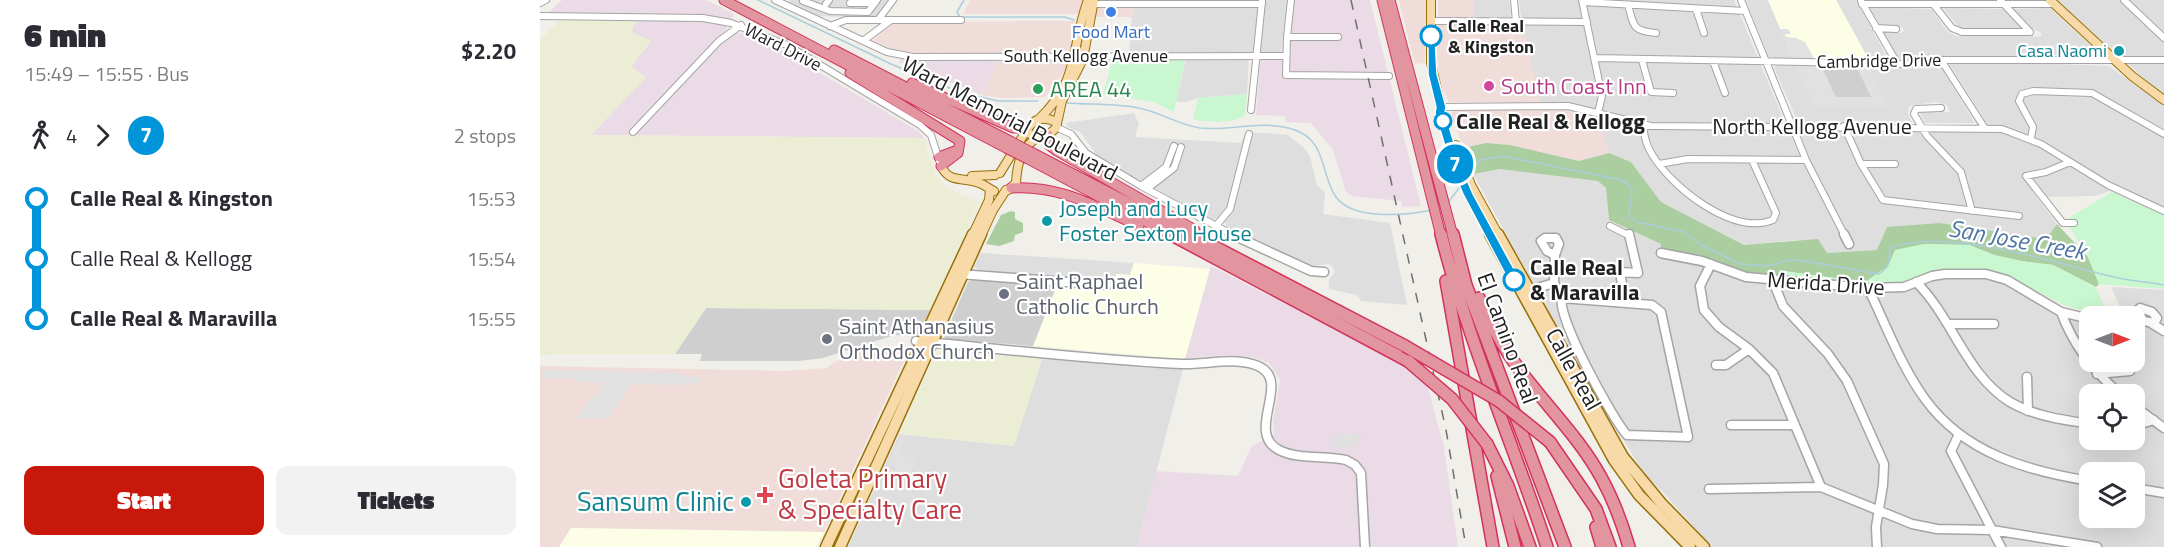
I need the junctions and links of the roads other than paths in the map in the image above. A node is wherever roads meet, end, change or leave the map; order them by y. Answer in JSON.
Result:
{"nodes":[{"id":1,"x":546,"y":0,"type":"edge"},
{"id":2,"x":724,"y":0,"type":"edge"},
{"id":3,"x":738,"y":0,"type":"edge"},
{"id":4,"x":775,"y":0,"type":"edge"},
{"id":5,"x":893,"y":0,"type":"edge"},
{"id":6,"x":1291,"y":0,"type":"edge"},
{"id":7,"x":1382,"y":0,"type":"edge"},
{"id":8,"x":1390,"y":0,"type":"edge"},
{"id":9,"x":1431,"y":0,"type":"edge"},
{"id":10,"x":1514,"y":0,"type":"edge"},
{"id":11,"x":1741,"y":0,"type":"edge"},
{"id":12,"x":2000,"y":0,"type":"edge"},
{"id":13,"x":2124,"y":0,"type":"edge"},
{"id":14,"x":802,"y":1,"type":"edge"},
{"id":15,"x":876,"y":1,"type":"edge"},
{"id":16,"x":1582,"y":1,"type":"edge"},
{"id":17,"x":1091,"y":2,"type":"edge"},
{"id":18,"x":1161,"y":2,"type":"edge"},
{"id":19,"x":1262,"y":2,"type":"edge"},
{"id":20,"x":1861,"y":2,"type":"edge"},
{"id":21,"x":2052,"y":2,"type":"edge"},
{"id":22,"x":540,"y":3,"type":"edge"},
{"id":23,"x":850,"y":4,"type":"edge"},
{"id":24,"x":1628,"y":4,"type":"junction"},
{"id":25,"x":1934,"y":5,"type":"junction"},
{"id":26,"x":2006,"y":6,"type":"junction"},
{"id":27,"x":790,"y":8,"type":"junction"},
{"id":28,"x":1696,"y":9,"type":"junction"},
{"id":29,"x":1745,"y":11,"type":"junction"},
{"id":30,"x":540,"y":16,"type":"edge"},
{"id":31,"x":878,"y":20,"type":"junction"},
{"id":32,"x":891,"y":20,"type":"junction"},
{"id":33,"x":961,"y":20,"type":"dead end"},
{"id":34,"x":1431,"y":21,"type":"junction"},
{"id":35,"x":1516,"y":22,"type":"junction"},
{"id":36,"x":1587,"y":22,"type":"junction"},
{"id":37,"x":741,"y":25,"type":"junction"},
{"id":38,"x":830,"y":26,"type":"junction"},
{"id":39,"x":1876,"y":28,"type":"junction"},
{"id":40,"x":1896,"y":29,"type":"dead end"},
{"id":41,"x":1656,"y":33,"type":"dead end"},
{"id":42,"x":1704,"y":33,"type":"dead end"},
{"id":43,"x":1338,"y":37,"type":"dead end"},
{"id":44,"x":1287,"y":38,"type":"junction"},
{"id":45,"x":2164,"y":38,"type":"edge"},
{"id":46,"x":863,"y":41,"type":"junction"},
{"id":47,"x":823,"y":48,"type":"junction"},
{"id":48,"x":1080,"y":56,"type":"junction"},
{"id":49,"x":1256,"y":56,"type":"junction"},
{"id":50,"x":1286,"y":56,"type":"junction"},
{"id":51,"x":1594,"y":58,"type":"junction"},
{"id":52,"x":1642,"y":60,"type":"junction"},
{"id":53,"x":1941,"y":60,"type":"junction"},
{"id":54,"x":2115,"y":60,"type":"junction"},
{"id":55,"x":2164,"y":60,"type":"edge"},
{"id":56,"x":1713,"y":61,"type":"junction"},
{"id":57,"x":1766,"y":62,"type":"junction"},
{"id":58,"x":1897,"y":63,"type":"junction"},
{"id":59,"x":1389,"y":75,"type":"dead end"},
{"id":60,"x":1673,"y":93,"type":"dead end"},
{"id":61,"x":1725,"y":93,"type":"dead end"},
{"id":62,"x":2164,"y":100,"type":"edge"},
{"id":63,"x":1441,"y":107,"type":"junction"},
{"id":64,"x":1054,"y":108,"type":"junction"},
{"id":65,"x":1941,"y":108,"type":"dead end"},
{"id":66,"x":1251,"y":110,"type":"dead end"},
{"id":67,"x":1598,"y":113,"type":"junction"},
{"id":68,"x":1039,"y":119,"type":"junction"},
{"id":69,"x":1643,"y":125,"type":"junction"},
{"id":70,"x":1792,"y":126,"type":"junction"},
{"id":71,"x":1844,"y":126,"type":"junction"},
{"id":72,"x":1921,"y":127,"type":"junction"},
{"id":73,"x":1984,"y":127,"type":"junction"},
{"id":74,"x":1026,"y":130,"type":"junction"},
{"id":75,"x":1050,"y":131,"type":"junction"},
{"id":76,"x":633,"y":132,"type":"dead end"},
{"id":77,"x":1249,"y":134,"type":"dead end"},
{"id":78,"x":2164,"y":134,"type":"edge"},
{"id":79,"x":2031,"y":138,"type":"junction"},
{"id":80,"x":1178,"y":147,"type":"dead end"},
{"id":81,"x":1029,"y":156,"type":"junction"},
{"id":82,"x":1752,"y":160,"type":"junction"},
{"id":83,"x":1806,"y":160,"type":"junction"},
{"id":84,"x":2070,"y":162,"type":"junction"},
{"id":85,"x":1659,"y":164,"type":"junction"},
{"id":86,"x":1861,"y":164,"type":"junction"},
{"id":87,"x":1895,"y":164,"type":"dead end"},
{"id":88,"x":942,"y":165,"type":"junction"},
{"id":89,"x":997,"y":174,"type":"junction"},
{"id":90,"x":1016,"y":177,"type":"junction"},
{"id":91,"x":989,"y":188,"type":"junction"},
{"id":92,"x":1144,"y":188,"type":"junction"},
{"id":93,"x":1008,"y":189,"type":"junction"},
{"id":94,"x":1436,"y":198,"type":"junction"},
{"id":95,"x":2164,"y":210,"type":"edge"},
{"id":96,"x":1972,"y":211,"type":"junction"},
{"id":97,"x":1440,"y":213,"type":"junction"},
{"id":98,"x":2019,"y":216,"type":"dead end"},
{"id":99,"x":2074,"y":223,"type":"dead end"},
{"id":100,"x":1450,"y":226,"type":"junction"},
{"id":101,"x":1610,"y":226,"type":"dead end"},
{"id":102,"x":1215,"y":227,"type":"junction"},
{"id":103,"x":1849,"y":244,"type":"dead end"},
{"id":104,"x":1661,"y":254,"type":"dead end"},
{"id":105,"x":1555,"y":255,"type":"dead end"},
{"id":106,"x":1446,"y":257,"type":"junction"},
{"id":107,"x":1222,"y":262,"type":"junction"},
{"id":108,"x":1245,"y":264,"type":"junction"},
{"id":109,"x":1711,"y":264,"type":"junction"},
{"id":110,"x":1324,"y":272,"type":"dead end"},
{"id":111,"x":959,"y":274,"type":"junction"},
{"id":112,"x":1773,"y":281,"type":"junction"},
{"id":113,"x":1916,"y":282,"type":"junction"},
{"id":114,"x":1107,"y":285,"type":"dead end"},
{"id":115,"x":1555,"y":285,"type":"junction"},
{"id":116,"x":1868,"y":288,"type":"junction"},
{"id":117,"x":1526,"y":293,"type":"junction"},
{"id":118,"x":1562,"y":298,"type":"junction"},
{"id":119,"x":1625,"y":303,"type":"junction"},
{"id":120,"x":2145,"y":309,"type":"edge"},
{"id":121,"x":2061,"y":312,"type":"junction"},
{"id":122,"x":2079,"y":316,"type":"edge"},
{"id":123,"x":2153,"y":320,"type":"junction"},
{"id":124,"x":1949,"y":324,"type":"junction"},
{"id":125,"x":1994,"y":324,"type":"dead end"},
{"id":126,"x":2164,"y":327,"type":"edge"},
{"id":127,"x":2164,"y":331,"type":"edge"},
{"id":128,"x":924,"y":342,"type":"junction"},
{"id":129,"x":1749,"y":349,"type":"junction"},
{"id":130,"x":1716,"y":365,"type":"dead end"},
{"id":131,"x":2114,"y":372,"type":"edge"},
{"id":132,"x":2097,"y":374,"type":"junction"},
{"id":133,"x":2027,"y":377,"type":"dead end"},
{"id":134,"x":2108,"y":384,"type":"edge"},
{"id":135,"x":2028,"y":411,"type":"junction"},
{"id":136,"x":2145,"y":414,"type":"edge"},
{"id":137,"x":2154,"y":420,"type":"junction"},
{"id":138,"x":2079,"y":422,"type":"edge"},
{"id":139,"x":2145,"y":423,"type":"edge"},
{"id":140,"x":1731,"y":425,"type":"dead end"},
{"id":141,"x":1795,"y":425,"type":"junction"},
{"id":142,"x":2164,"y":429,"type":"edge"},
{"id":143,"x":1959,"y":434,"type":"junction"},
{"id":144,"x":1487,"y":444,"type":"junction"},
{"id":145,"x":2079,"y":479,"type":"edge"},
{"id":146,"x":1821,"y":488,"type":"junction"},
{"id":147,"x":1709,"y":489,"type":"dead end"},
{"id":148,"x":2145,"y":490,"type":"edge"},
{"id":149,"x":1584,"y":492,"type":"junction"},
{"id":150,"x":2164,"y":493,"type":"edge"},
{"id":151,"x":1880,"y":511,"type":"junction"},
{"id":152,"x":1992,"y":530,"type":"junction"},
{"id":153,"x":826,"y":547,"type":"edge"},
{"id":154,"x":840,"y":547,"type":"edge"},
{"id":155,"x":1365,"y":547,"type":"edge"},
{"id":156,"x":1493,"y":547,"type":"edge"},
{"id":157,"x":1515,"y":547,"type":"edge"},
{"id":158,"x":1530,"y":547,"type":"edge"},
{"id":159,"x":1547,"y":547,"type":"edge"},
{"id":160,"x":1565,"y":547,"type":"edge"},
{"id":161,"x":1602,"y":547,"type":"edge"},
{"id":162,"x":1610,"y":547,"type":"edge"},
{"id":163,"x":1629,"y":547,"type":"edge"},
{"id":164,"x":1690,"y":547,"type":"edge"},
{"id":165,"x":1704,"y":547,"type":"edge"},
{"id":166,"x":1877,"y":547,"type":"edge"},
{"id":167,"x":2001,"y":547,"type":"edge"},
{"id":168,"x":2097,"y":547,"type":"edge"}],
"edges":[{"from":1,"to":22,"type":"street"},
{"from":2,"to":47,"type":"highway","name":"Ward Memorial Boulevard"},
{"from":3,"to":47,"type":"highway","name":"Ward Memorial Boulevard"},
{"from":4,"to":27,"type":"street","name":"South Kellogg Avenue"},
{"from":5,"to":31,"type":"street"},
{"from":6,"to":44,"type":"street"},
{"from":7,"to":94,"type":"highway","name":"El Camino Real"},
{"from":8,"to":94,"type":"highway","name":"El Camino Real"},
{"from":9,"to":34,"type":"main road","name":"Calle Real"},
{"from":10,"to":35,"type":"street"},
{"from":11,"to":29,"type":"street"},
{"from":12,"to":26,"type":"street"},
{"from":13,"to":45,"type":"street"},
{"from":14,"to":15,"type":"street"},
{"from":14,"to":27,"type":"street"},
{"from":15,"to":23,"type":"street"},
{"from":16,"to":24,"type":"street"},
{"from":16,"to":36,"type":"street"},
{"from":17,"to":18,"type":"street"},
{"from":17,"to":48,"type":"main road"},
{"from":18,"to":19,"type":"street"},
{"from":19,"to":49,"type":"street"},
{"from":20,"to":25,"type":"street"},
{"from":20,"to":39,"type":"street"},
{"from":21,"to":26,"type":"street"},
{"from":21,"to":54,"type":"main road"},
{"from":24,"to":28,"type":"street"},
{"from":24,"to":41,"type":"street"},
{"from":25,"to":26,"type":"street"},
{"from":25,"to":26,"type":"street"},
{"from":27,"to":38,"type":"street","name":"South Kellogg Avenue"},
{"from":28,"to":29,"type":"street"},
{"from":28,"to":42,"type":"street"},
{"from":29,"to":57,"type":"street"},
{"from":30,"to":37,"type":"street","name":"Ward Drive"},
{"from":31,"to":32,"type":"street"},
{"from":31,"to":38,"type":"street"},
{"from":32,"to":33,"type":"street"},
{"from":32,"to":46,"type":"street"},
{"from":34,"to":35,"type":"street"},
{"from":34,"to":63,"type":"main road","name":"Calle Real"},
{"from":35,"to":36,"type":"street"},
{"from":36,"to":51,"type":"street"},
{"from":37,"to":76,"type":"street"},
{"from":37,"to":88,"type":"street","name":"Ward Drive"},
{"from":38,"to":46,"type":"street","name":"South Kellogg Avenue"},
{"from":39,"to":40,"type":"street"},
{"from":39,"to":58,"type":"street"},
{"from":43,"to":44,"type":"street"},
{"from":44,"to":50,"type":"street"},
{"from":46,"to":48,"type":"street","name":"South Kellogg Avenue"},
{"from":47,"to":74,"type":"highway"},
{"from":47,"to":81,"type":"highway","name":"Ward Memorial Boulevard","bridge":true},
{"from":47,"to":88,"type":"highway"},
{"from":48,"to":49,"type":"street","name":"South Kellogg Avenue"},
{"from":48,"to":64,"type":"main road"},
{"from":49,"to":50,"type":"street","name":"South Kellogg Avenue"},
{"from":49,"to":66,"type":"street"},
{"from":50,"to":59,"type":"street"},
{"from":51,"to":52,"type":"street","name":"Cambridge Drive"},
{"from":51,"to":67,"type":"street"},
{"from":52,"to":56,"type":"street","name":"Cambridge Drive"},
{"from":52,"to":60,"type":"street"},
{"from":53,"to":54,"type":"street","name":"Cambridge Drive"},
{"from":53,"to":58,"type":"street","name":"Cambridge Drive"},
{"from":53,"to":73,"type":"street"},
{"from":54,"to":55,"type":"street","name":"Cambridge Drive"},
{"from":54,"to":62,"type":"main road"},
{"from":56,"to":57,"type":"street","name":"Cambridge Drive"},
{"from":56,"to":61,"type":"street"},
{"from":57,"to":58,"type":"street","name":"Cambridge Drive"},
{"from":57,"to":70,"type":"street"},
{"from":63,"to":67,"type":"street","name":"North Kellogg Avenue"},
{"from":63,"to":117,"type":"main road","name":"Calle Real"},
{"from":64,"to":68,"type":"main road"},
{"from":64,"to":75,"type":"main road"},
{"from":65,"to":72,"type":"street"},
{"from":67,"to":69,"type":"street","name":"North Kellogg Avenue"},
{"from":68,"to":74,"type":"main road"},
{"from":68,"to":75,"type":"main road"},
{"from":69,"to":70,"type":"street","name":"North Kellogg Avenue"},
{"from":69,"to":85,"type":"street"},
{"from":70,"to":71,"type":"street","name":"North Kellogg Avenue"},
{"from":70,"to":83,"type":"street"},
{"from":71,"to":72,"type":"street","name":"North Kellogg Avenue"},
{"from":71,"to":86,"type":"street"},
{"from":72,"to":73,"type":"street","name":"North Kellogg Avenue"},
{"from":72,"to":96,"type":"street"},
{"from":73,"to":79,"type":"street","name":"North Kellogg Avenue"},
{"from":74,"to":75,"type":"main road"},
{"from":74,"to":89,"type":"main road"},
{"from":75,"to":90,"type":"main road"},
{"from":75,"to":92,"type":"street"},
{"from":75,"to":108,"type":"highway"},
{"from":77,"to":102,"type":"street"},
{"from":78,"to":79,"type":"street"},
{"from":79,"to":84,"type":"street","name":"North Kellogg Avenue"},
{"from":80,"to":92,"type":"street"},
{"from":81,"to":107,"type":"highway","name":"Ward Memorial Boulevard"},
{"from":81,"to":108,"type":"highway","name":"Ward Memorial Boulevard"},
{"from":82,"to":83,"type":"street"},
{"from":82,"to":85,"type":"street"},
{"from":82,"to":85,"type":"street"},
{"from":83,"to":103,"type":"street"},
{"from":84,"to":95,"type":"street","name":"North Kellogg Avenue"},
{"from":84,"to":99,"type":"street"},
{"from":86,"to":87,"type":"street"},
{"from":86,"to":96,"type":"street"},
{"from":88,"to":89,"type":"main road"},
{"from":88,"to":91,"type":"main road"},
{"from":89,"to":90,"type":"main road"},
{"from":89,"to":91,"type":"main road"},
{"from":90,"to":93,"type":"main road"},
{"from":91,"to":93,"type":"main road"},
{"from":91,"to":111,"type":"main road"},
{"from":92,"to":102,"type":"street"},
{"from":93,"to":107,"type":"highway"},
{"from":93,"to":111,"type":"main road"},
{"from":94,"to":97,"type":"highway","name":"El Camino Real"},
{"from":96,"to":98,"type":"street"},
{"from":97,"to":100,"type":"highway","name":"El Camino Real"},
{"from":97,"to":106,"type":"highway","name":"El Camino Real"},
{"from":100,"to":160,"type":"highway","name":"El Camino Real"},
{"from":100,"to":163,"type":"highway"},
{"from":101,"to":119,"type":"street"},
{"from":102,"to":110,"type":"street"},
{"from":104,"to":109,"type":"street","name":"Merida Drive"},
{"from":105,"to":115,"type":"street"},
{"from":106,"to":156,"type":"highway"},
{"from":106,"to":159,"type":"highway","name":"El Camino Real"},
{"from":107,"to":144,"type":"highway","name":"Ward Memorial Boulevard","bridge":true},
{"from":108,"to":149,"type":"highway","name":"Ward Memorial Boulevard","bridge":true},
{"from":109,"to":112,"type":"street","name":"Merida Drive"},
{"from":109,"to":129,"type":"street"},
{"from":111,"to":114,"type":"street"},
{"from":111,"to":128,"type":"main road"},
{"from":112,"to":116,"type":"street","name":"Merida Drive"},
{"from":112,"to":151,"type":"street"},
{"from":113,"to":116,"type":"street","name":"Merida Drive"},
{"from":113,"to":121,"type":"street","name":"Merida Drive"},
{"from":113,"to":124,"type":"street"},
{"from":115,"to":117,"type":"street"},
{"from":115,"to":118,"type":"street"},
{"from":116,"to":143,"type":"street"},
{"from":117,"to":164,"type":"main road","name":"Calle Real"},
{"from":117,"to":165,"type":"main road","name":"Calle Real"},
{"from":118,"to":119,"type":"street"},
{"from":118,"to":119,"type":"street"},
{"from":120,"to":123,"type":"street"},
{"from":121,"to":122,"type":"street","name":"Merida Drive"},
{"from":121,"to":132,"type":"street"},
{"from":123,"to":126,"type":"street"},
{"from":123,"to":127,"type":"street"},
{"from":124,"to":125,"type":"street"},
{"from":124,"to":135,"type":"street"},
{"from":128,"to":153,"type":"main road"},
{"from":128,"to":154,"type":"main road"},
{"from":128,"to":155,"type":"street"},
{"from":129,"to":130,"type":"street"},
{"from":129,"to":141,"type":"street"},
{"from":131,"to":132,"type":"street"},
{"from":132,"to":134,"type":"street"},
{"from":133,"to":135,"type":"street"},
{"from":135,"to":138,"type":"street"},
{"from":136,"to":137,"type":"street"},
{"from":137,"to":139,"type":"street"},
{"from":137,"to":142,"type":"street"},
{"from":140,"to":141,"type":"street"},
{"from":141,"to":146,"type":"street"},
{"from":143,"to":145,"type":"street"},
{"from":143,"to":152,"type":"street"},
{"from":144,"to":157,"type":"highway"},
{"from":144,"to":158,"type":"highway"},
{"from":146,"to":147,"type":"street"},
{"from":146,"to":151,"type":"street"},
{"from":148,"to":150,"type":"street"},
{"from":149,"to":161,"type":"highway"},
{"from":149,"to":162,"type":"highway"},
{"from":151,"to":152,"type":"street"},
{"from":151,"to":166,"type":"street"},
{"from":152,"to":167,"type":"street"},
{"from":152,"to":168,"type":"street"}]}
